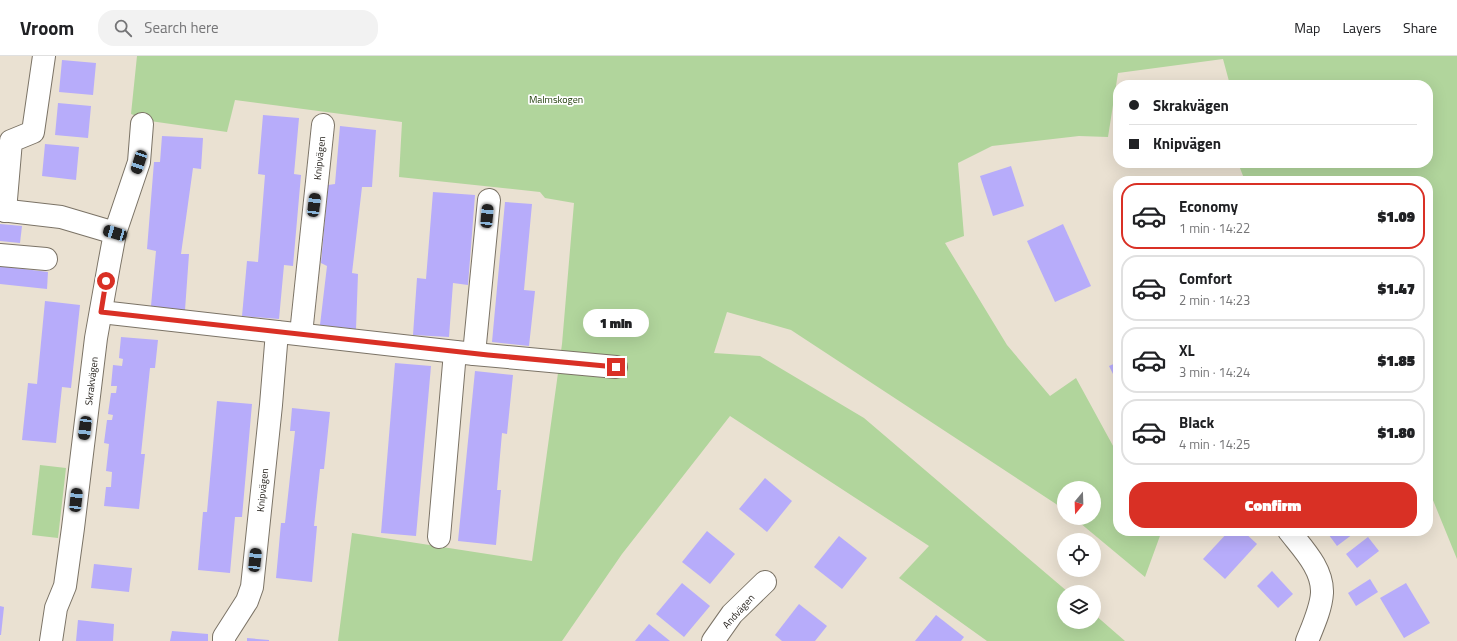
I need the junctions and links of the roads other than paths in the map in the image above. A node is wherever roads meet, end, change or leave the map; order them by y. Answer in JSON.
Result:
{"nodes":[{"id":1,"x":44,"y":56,"type":"edge"},
{"id":2,"x":142,"y":124,"type":"dead end"},
{"id":3,"x":322,"y":125,"type":"dead end"},
{"id":4,"x":6,"y":137,"type":"edge"},
{"id":5,"x":489,"y":200,"type":"dead end"},
{"id":6,"x":2,"y":211,"type":"edge"},
{"id":7,"x":115,"y":233,"type":"junction"},
{"id":8,"x":0,"y":255,"type":"edge"},
{"id":9,"x":46,"y":259,"type":"dead end"},
{"id":10,"x":101,"y":312,"type":"junction"},
{"id":11,"x":277,"y":332,"type":"junction"},
{"id":12,"x":301,"y":334,"type":"junction"},
{"id":13,"x":465,"y":353,"type":"junction"},
{"id":14,"x":616,"y":367,"type":"dead end"},
{"id":15,"x":1293,"y":536,"type":"edge"},
{"id":16,"x":439,"y":537,"type":"dead end"},
{"id":17,"x":765,"y":582,"type":"dead end"},
{"id":18,"x":51,"y":641,"type":"edge"},
{"id":19,"x":224,"y":641,"type":"edge"},
{"id":20,"x":713,"y":641,"type":"edge"},
{"id":21,"x":1307,"y":641,"type":"edge"}],
"edges":[{"from":1,"to":4,"type":"street"},
{"from":2,"to":7,"type":"street","name":"Skrakvägen"},
{"from":3,"to":12,"type":"street","name":"Knipvägen"},
{"from":4,"to":6,"type":"street"},
{"from":5,"to":13,"type":"street"},
{"from":6,"to":7,"type":"street"},
{"from":7,"to":10,"type":"street","name":"Skrakvägen"},
{"from":8,"to":9,"type":"street"},
{"from":10,"to":11,"type":"street"},
{"from":10,"to":18,"type":"street","name":"Skrakvägen"},
{"from":11,"to":12,"type":"street"},
{"from":11,"to":19,"type":"street","name":"Knipvägen"},
{"from":12,"to":13,"type":"street"},
{"from":13,"to":14,"type":"street"},
{"from":13,"to":16,"type":"street"},
{"from":15,"to":21,"type":"street"},
{"from":17,"to":20,"type":"street","name":"Andvägen"}]}
